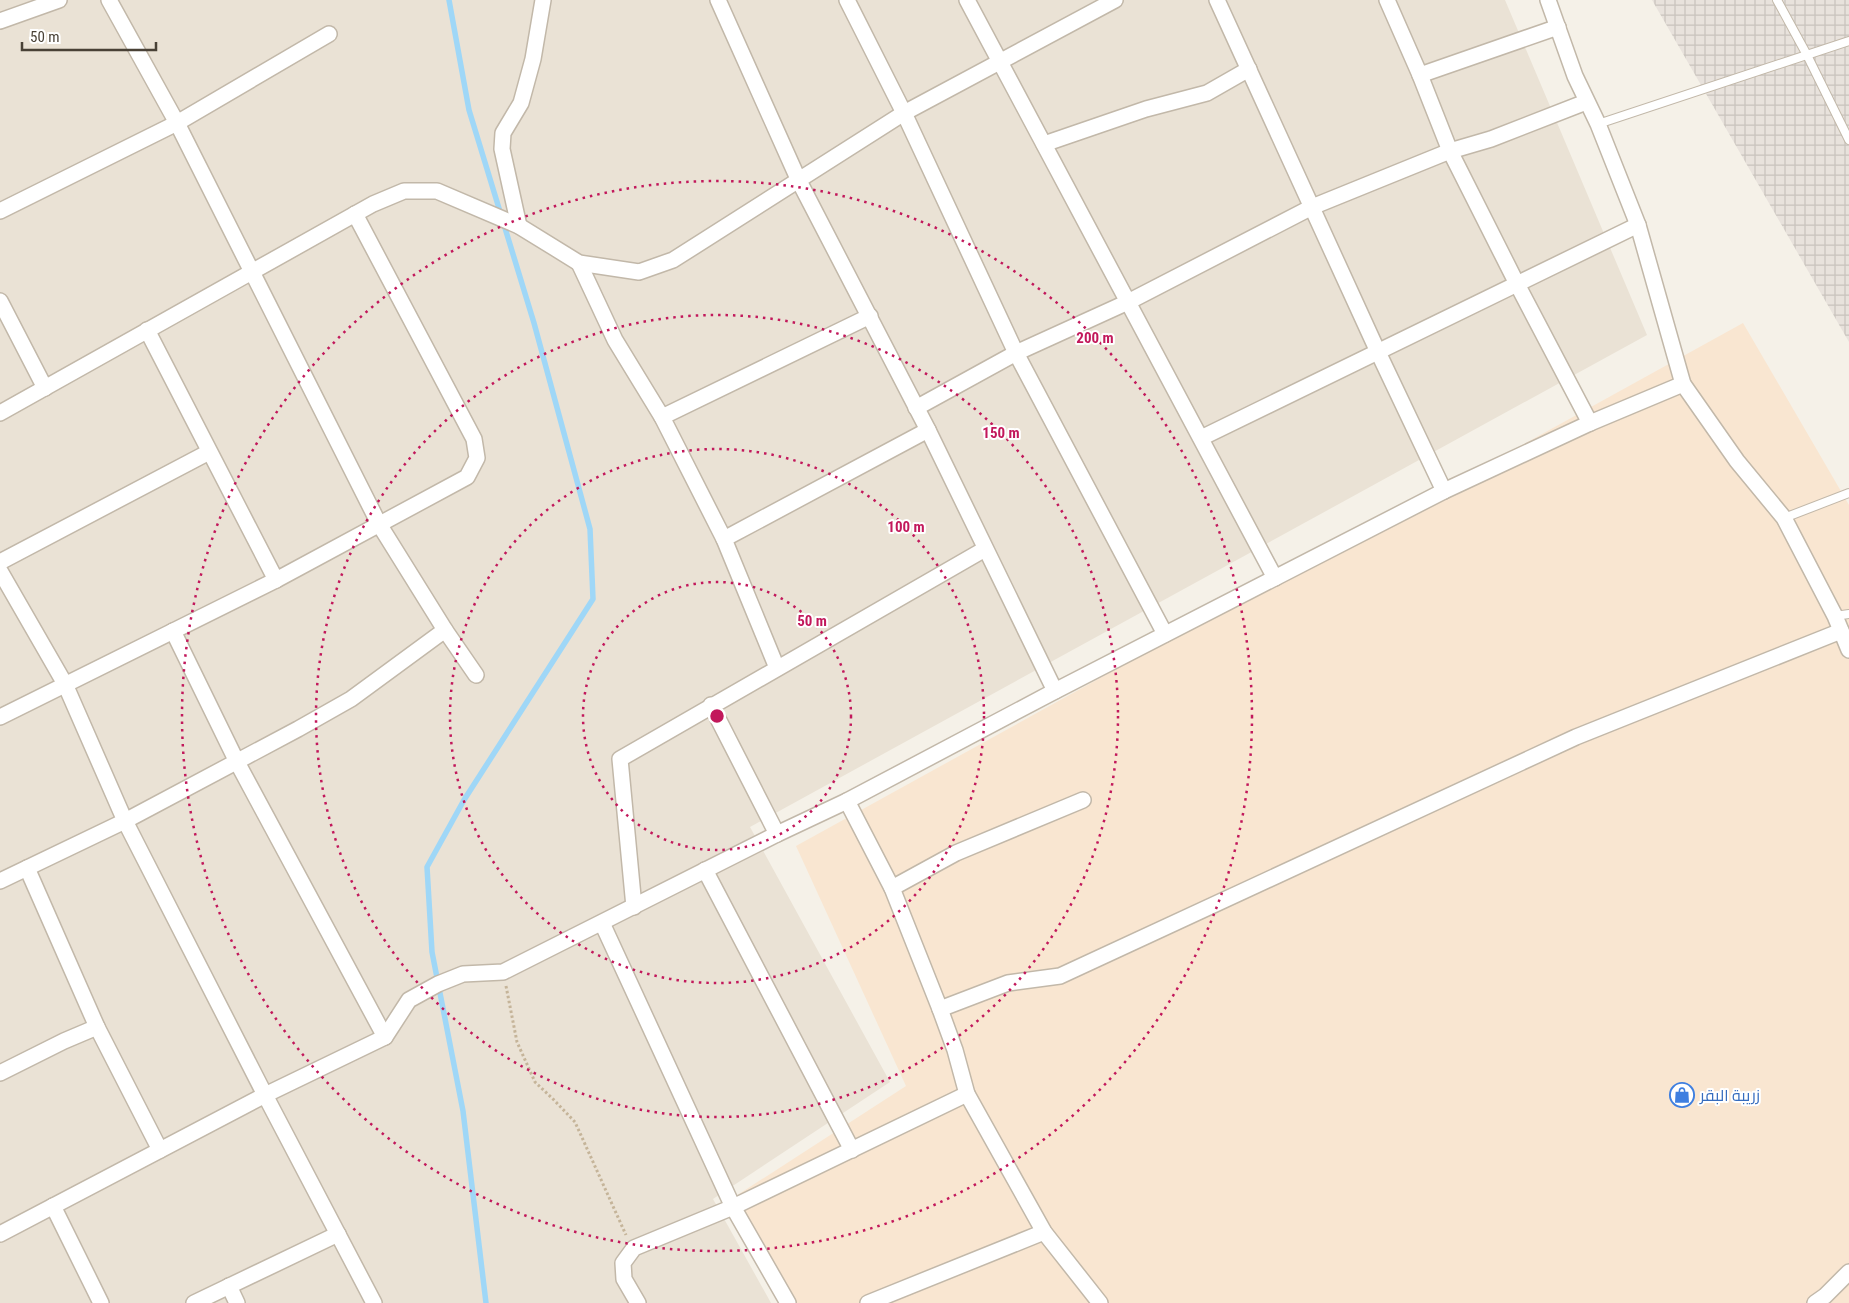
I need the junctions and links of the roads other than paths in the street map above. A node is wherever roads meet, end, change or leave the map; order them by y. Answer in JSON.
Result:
{"nodes":[{"id":1,"x":59,"y":0,"type":"edge"},
{"id":2,"x":109,"y":0,"type":"edge"},
{"id":3,"x":543,"y":0,"type":"edge"},
{"id":4,"x":718,"y":0,"type":"edge"},
{"id":5,"x":847,"y":0,"type":"edge"},
{"id":6,"x":967,"y":0,"type":"edge"},
{"id":7,"x":1115,"y":0,"type":"edge"},
{"id":8,"x":1218,"y":0,"type":"edge"},
{"id":9,"x":1387,"y":0,"type":"edge"},
{"id":10,"x":1548,"y":0,"type":"edge"},
{"id":11,"x":1777,"y":0,"type":"edge"},
{"id":12,"x":0,"y":21,"type":"edge"},
{"id":13,"x":1558,"y":27,"type":"junction"},
{"id":14,"x":329,"y":34,"type":"dead end"},
{"id":15,"x":1849,"y":41,"type":"edge"},
{"id":16,"x":1807,"y":55,"type":"junction"},
{"id":17,"x":1000,"y":62,"type":"junction"},
{"id":18,"x":1249,"y":69,"type":"junction"},
{"id":19,"x":1420,"y":75,"type":"junction"},
{"id":20,"x":1586,"y":102,"type":"junction"},
{"id":21,"x":904,"y":113,"type":"junction"},
{"id":22,"x":177,"y":123,"type":"junction"},
{"id":23,"x":1598,"y":124,"type":"junction"},
{"id":24,"x":1849,"y":140,"type":"edge"},
{"id":25,"x":1044,"y":144,"type":"junction"},
{"id":26,"x":1450,"y":151,"type":"junction"},
{"id":27,"x":799,"y":181,"type":"junction"},
{"id":28,"x":1312,"y":207,"type":"junction"},
{"id":29,"x":0,"y":211,"type":"edge"},
{"id":30,"x":355,"y":214,"type":"junction"},
{"id":31,"x":1638,"y":225,"type":"junction"},
{"id":32,"x":519,"y":226,"type":"junction"},
{"id":33,"x":579,"y":263,"type":"junction"},
{"id":34,"x":252,"y":271,"type":"junction"},
{"id":35,"x":1517,"y":284,"type":"junction"},
{"id":36,"x":0,"y":301,"type":"edge"},
{"id":37,"x":1128,"y":302,"type":"junction"},
{"id":38,"x":870,"y":316,"type":"junction"},
{"id":39,"x":146,"y":330,"type":"junction"},
{"id":40,"x":1378,"y":352,"type":"junction"},
{"id":41,"x":1016,"y":353,"type":"junction"},
{"id":42,"x":1682,"y":384,"type":"junction"},
{"id":43,"x":45,"y":388,"type":"junction"},
{"id":44,"x":916,"y":408,"type":"junction"},
{"id":45,"x":0,"y":413,"type":"edge"},
{"id":46,"x":662,"y":416,"type":"junction"},
{"id":47,"x":1590,"y":423,"type":"junction"},
{"id":48,"x":928,"y":430,"type":"junction"},
{"id":49,"x":1200,"y":438,"type":"junction"},
{"id":50,"x":209,"y":452,"type":"junction"},
{"id":51,"x":1444,"y":491,"type":"junction"},
{"id":52,"x":1849,"y":494,"type":"edge"},
{"id":53,"x":1784,"y":518,"type":"junction"},
{"id":54,"x":379,"y":524,"type":"junction"},
{"id":55,"x":724,"y":539,"type":"junction"},
{"id":56,"x":985,"y":549,"type":"junction"},
{"id":57,"x":0,"y":562,"type":"edge"},
{"id":58,"x":0,"y":571,"type":"edge"},
{"id":59,"x":1275,"y":578,"type":"junction"},
{"id":60,"x":276,"y":580,"type":"junction"},
{"id":61,"x":1842,"y":615,"type":"edge"},
{"id":62,"x":445,"y":630,"type":"junction"},
{"id":63,"x":173,"y":631,"type":"junction"},
{"id":64,"x":1841,"y":631,"type":"junction"},
{"id":65,"x":1165,"y":634,"type":"junction"},
{"id":66,"x":1849,"y":650,"type":"edge"},
{"id":67,"x":777,"y":668,"type":"junction"},
{"id":68,"x":476,"y":675,"type":"dead end"},
{"id":69,"x":65,"y":684,"type":"junction"},
{"id":70,"x":1055,"y":691,"type":"junction"},
{"id":71,"x":711,"y":706,"type":"junction"},
{"id":72,"x":0,"y":717,"type":"edge"},
{"id":73,"x":237,"y":762,"type":"junction"},
{"id":74,"x":1083,"y":800,"type":"dead end"},
{"id":75,"x":847,"y":801,"type":"junction"},
{"id":76,"x":126,"y":821,"type":"junction"},
{"id":77,"x":777,"y":834,"type":"junction"},
{"id":78,"x":27,"y":868,"type":"junction"},
{"id":79,"x":706,"y":870,"type":"junction"},
{"id":80,"x":0,"y":881,"type":"edge"},
{"id":81,"x":892,"y":888,"type":"junction"},
{"id":82,"x":634,"y":907,"type":"junction"},
{"id":83,"x":602,"y":924,"type":"junction"},
{"id":84,"x":940,"y":1008,"type":"junction"},
{"id":85,"x":97,"y":1027,"type":"junction"},
{"id":86,"x":385,"y":1037,"type":"junction"},
{"id":87,"x":0,"y":1073,"type":"edge"},
{"id":88,"x":967,"y":1094,"type":"junction"},
{"id":89,"x":265,"y":1095,"type":"junction"},
{"id":90,"x":160,"y":1150,"type":"junction"},
{"id":91,"x":852,"y":1150,"type":"junction"},
{"id":92,"x":53,"y":1206,"type":"junction"},
{"id":93,"x":733,"y":1207,"type":"junction"},
{"id":94,"x":1044,"y":1232,"type":"junction"},
{"id":95,"x":0,"y":1234,"type":"edge"},
{"id":96,"x":338,"y":1234,"type":"junction"},
{"id":97,"x":1849,"y":1272,"type":"edge"},
{"id":98,"x":229,"y":1286,"type":"junction"},
{"id":99,"x":101,"y":1303,"type":"edge"},
{"id":100,"x":194,"y":1303,"type":"edge"},
{"id":101,"x":237,"y":1303,"type":"edge"},
{"id":102,"x":374,"y":1303,"type":"edge"},
{"id":103,"x":638,"y":1303,"type":"edge"},
{"id":104,"x":788,"y":1303,"type":"edge"},
{"id":105,"x":868,"y":1303,"type":"edge"},
{"id":106,"x":1100,"y":1303,"type":"edge"},
{"id":107,"x":1815,"y":1303,"type":"edge"}],
"edges":[{"from":1,"to":12,"type":"street"},
{"from":2,"to":22,"type":"street"},
{"from":3,"to":32,"type":"street"},
{"from":4,"to":27,"type":"street"},
{"from":5,"to":21,"type":"street"},
{"from":6,"to":17,"type":"street"},
{"from":7,"to":17,"type":"street"},
{"from":8,"to":18,"type":"street"},
{"from":9,"to":19,"type":"street"},
{"from":10,"to":13,"type":"street"},
{"from":11,"to":16,"type":"lane"},
{"from":13,"to":19,"type":"street"},
{"from":13,"to":20,"type":"street"},
{"from":14,"to":22,"type":"street"},
{"from":15,"to":16,"type":"lane"},
{"from":16,"to":23,"type":"lane"},
{"from":16,"to":24,"type":"lane"},
{"from":17,"to":21,"type":"street"},
{"from":17,"to":25,"type":"street"},
{"from":18,"to":25,"type":"street"},
{"from":18,"to":28,"type":"street"},
{"from":19,"to":26,"type":"street"},
{"from":20,"to":23,"type":"street"},
{"from":20,"to":26,"type":"street"},
{"from":21,"to":27,"type":"street"},
{"from":21,"to":41,"type":"street"},
{"from":22,"to":29,"type":"street"},
{"from":22,"to":34,"type":"street"},
{"from":23,"to":31,"type":"street"},
{"from":25,"to":37,"type":"street"},
{"from":26,"to":28,"type":"street"},
{"from":26,"to":35,"type":"street"},
{"from":27,"to":33,"type":"street"},
{"from":27,"to":38,"type":"street"},
{"from":28,"to":37,"type":"street"},
{"from":28,"to":40,"type":"street"},
{"from":30,"to":32,"type":"street"},
{"from":30,"to":34,"type":"street"},
{"from":30,"to":54,"type":"street"},
{"from":31,"to":35,"type":"street"},
{"from":31,"to":42,"type":"street"},
{"from":32,"to":33,"type":"street"},
{"from":33,"to":46,"type":"street"},
{"from":34,"to":39,"type":"street"},
{"from":34,"to":54,"type":"street"},
{"from":35,"to":40,"type":"street"},
{"from":35,"to":47,"type":"street"},
{"from":36,"to":43,"type":"street"},
{"from":37,"to":41,"type":"street"},
{"from":37,"to":49,"type":"street"},
{"from":38,"to":44,"type":"street"},
{"from":38,"to":46,"type":"street"},
{"from":39,"to":43,"type":"street"},
{"from":39,"to":50,"type":"street"},
{"from":40,"to":49,"type":"street"},
{"from":40,"to":51,"type":"street"},
{"from":41,"to":44,"type":"street"},
{"from":41,"to":65,"type":"street"},
{"from":42,"to":47,"type":"street"},
{"from":42,"to":53,"type":"street"},
{"from":43,"to":45,"type":"street"},
{"from":44,"to":48,"type":"street"},
{"from":46,"to":55,"type":"street"},
{"from":47,"to":51,"type":"street"},
{"from":48,"to":55,"type":"street"},
{"from":48,"to":56,"type":"street"},
{"from":49,"to":59,"type":"street"},
{"from":50,"to":57,"type":"street"},
{"from":50,"to":60,"type":"street"},
{"from":51,"to":59,"type":"street"},
{"from":52,"to":53,"type":"lane"},
{"from":53,"to":61,"type":"street"},
{"from":54,"to":60,"type":"street"},
{"from":54,"to":62,"type":"street"},
{"from":55,"to":67,"type":"street"},
{"from":56,"to":67,"type":"street"},
{"from":56,"to":70,"type":"street"},
{"from":58,"to":69,"type":"street"},
{"from":59,"to":65,"type":"street"},
{"from":60,"to":63,"type":"street"},
{"from":61,"to":64,"type":"street"},
{"from":62,"to":68,"type":"street"},
{"from":62,"to":73,"type":"street"},
{"from":63,"to":69,"type":"street"},
{"from":63,"to":73,"type":"street"},
{"from":64,"to":66,"type":"street"},
{"from":64,"to":84,"type":"street"},
{"from":65,"to":70,"type":"street"},
{"from":67,"to":71,"type":"street"},
{"from":69,"to":72,"type":"street"},
{"from":69,"to":76,"type":"street"},
{"from":70,"to":75,"type":"street"},
{"from":71,"to":77,"type":"street"},
{"from":71,"to":82,"type":"street"},
{"from":73,"to":76,"type":"street"},
{"from":73,"to":86,"type":"street"},
{"from":74,"to":81,"type":"street"},
{"from":75,"to":77,"type":"street"},
{"from":75,"to":81,"type":"street"},
{"from":76,"to":78,"type":"street"},
{"from":76,"to":89,"type":"street"},
{"from":77,"to":79,"type":"street"},
{"from":78,"to":80,"type":"street"},
{"from":78,"to":85,"type":"street"},
{"from":79,"to":82,"type":"street"},
{"from":79,"to":91,"type":"street"},
{"from":81,"to":84,"type":"street"},
{"from":82,"to":83,"type":"street"},
{"from":83,"to":86,"type":"street"},
{"from":83,"to":93,"type":"street"},
{"from":84,"to":88,"type":"street"},
{"from":85,"to":87,"type":"street"},
{"from":85,"to":90,"type":"street"},
{"from":86,"to":89,"type":"street"},
{"from":88,"to":91,"type":"street"},
{"from":88,"to":94,"type":"street"},
{"from":89,"to":90,"type":"street"},
{"from":89,"to":96,"type":"street"},
{"from":90,"to":92,"type":"street"},
{"from":91,"to":93,"type":"street"},
{"from":92,"to":95,"type":"street"},
{"from":92,"to":99,"type":"street"},
{"from":93,"to":103,"type":"street"},
{"from":93,"to":104,"type":"street"},
{"from":94,"to":105,"type":"street"},
{"from":94,"to":106,"type":"street"},
{"from":96,"to":98,"type":"street"},
{"from":96,"to":102,"type":"street"},
{"from":97,"to":107,"type":"street"},
{"from":98,"to":100,"type":"street"},
{"from":98,"to":101,"type":"street"}]}
